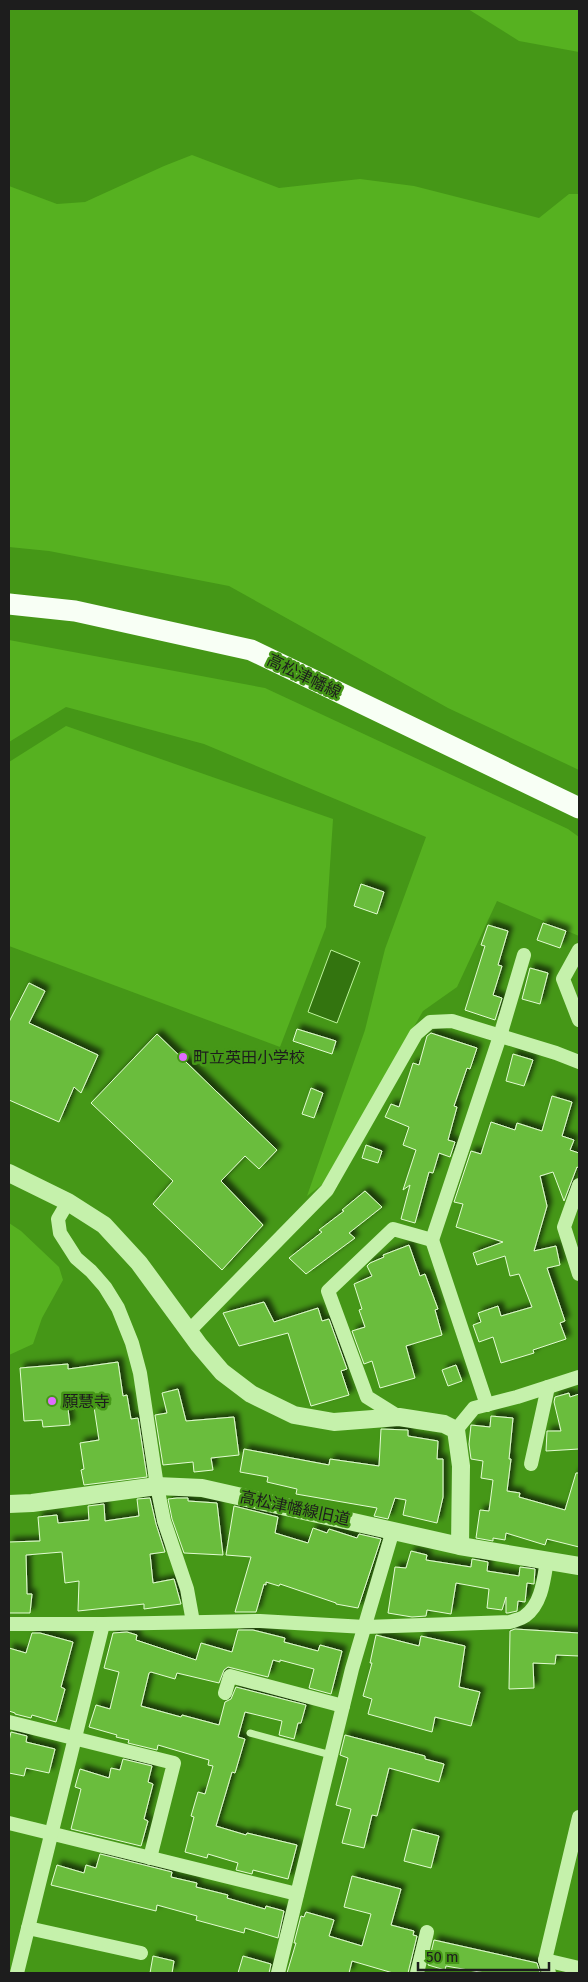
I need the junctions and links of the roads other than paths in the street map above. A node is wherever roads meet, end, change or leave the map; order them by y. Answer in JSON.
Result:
{"nodes":[{"id":1,"x":9,"y":604,"type":"edge"},
{"id":2,"x":579,"y":808,"type":"edge"},
{"id":3,"x":579,"y":950,"type":"edge"},
{"id":4,"x":524,"y":955,"type":"dead end"},
{"id":5,"x":579,"y":1020,"type":"edge"},
{"id":6,"x":500,"y":1036,"type":"junction"},
{"id":7,"x":579,"y":1062,"type":"edge"},
{"id":8,"x":9,"y":1173,"type":"edge"},
{"id":9,"x":579,"y":1185,"type":"edge"},
{"id":10,"x":68,"y":1202,"type":"junction"},
{"id":11,"x":432,"y":1240,"type":"junction"},
{"id":12,"x":578,"y":1268,"type":"edge"},
{"id":13,"x":189,"y":1331,"type":"junction"},
{"id":14,"x":579,"y":1377,"type":"edge"},
{"id":15,"x":548,"y":1387,"type":"junction"},
{"id":16,"x":487,"y":1405,"type":"junction"},
{"id":17,"x":399,"y":1417,"type":"junction"},
{"id":18,"x":456,"y":1430,"type":"junction"},
{"id":19,"x":531,"y":1464,"type":"dead end"},
{"id":20,"x":157,"y":1486,"type":"junction"},
{"id":21,"x":9,"y":1504,"type":"edge"},
{"id":22,"x":393,"y":1530,"type":"junction"},
{"id":23,"x":460,"y":1546,"type":"junction"},
{"id":24,"x":547,"y":1560,"type":"junction"},
{"id":25,"x":579,"y":1566,"type":"edge"},
{"id":26,"x":193,"y":1622,"type":"junction"},
{"id":27,"x":9,"y":1624,"type":"edge"},
{"id":28,"x":103,"y":1624,"type":"junction"},
{"id":29,"x":365,"y":1627,"type":"junction"},
{"id":30,"x":225,"y":1693,"type":"dead end"},
{"id":31,"x":343,"y":1706,"type":"junction"},
{"id":32,"x":9,"y":1722,"type":"edge"},
{"id":33,"x":250,"y":1733,"type":"dead end"},
{"id":34,"x":75,"y":1737,"type":"junction"},
{"id":35,"x":331,"y":1755,"type":"junction"},
{"id":36,"x":579,"y":1817,"type":"edge"},
{"id":37,"x":9,"y":1823,"type":"edge"},
{"id":38,"x":51,"y":1834,"type":"junction"},
{"id":39,"x":150,"y":1858,"type":"junction"},
{"id":40,"x":297,"y":1894,"type":"junction"},
{"id":41,"x":28,"y":1928,"type":"junction"},
{"id":42,"x":427,"y":1932,"type":"dead end"},
{"id":43,"x":141,"y":1954,"type":"dead end"},
{"id":44,"x":547,"y":1967,"type":"edge"},
{"id":45,"x":579,"y":1968,"type":"edge"},
{"id":46,"x":17,"y":1973,"type":"edge"},
{"id":47,"x":278,"y":1973,"type":"edge"},
{"id":48,"x":417,"y":1973,"type":"edge"}],
"edges":[{"from":1,"to":2,"type":"main road","name":"高松津幡線"},
{"from":3,"to":5,"type":"street"},
{"from":4,"to":6,"type":"street"},
{"from":6,"to":7,"type":"street"},
{"from":6,"to":11,"type":"street"},
{"from":6,"to":13,"type":"street"},
{"from":8,"to":10,"type":"street"},
{"from":9,"to":12,"type":"street"},
{"from":10,"to":13,"type":"street"},
{"from":10,"to":20,"type":"street"},
{"from":11,"to":16,"type":"street"},
{"from":11,"to":17,"type":"street"},
{"from":13,"to":17,"type":"street"},
{"from":14,"to":15,"type":"street"},
{"from":15,"to":16,"type":"street"},
{"from":15,"to":19,"type":"street"},
{"from":16,"to":18,"type":"street"},
{"from":17,"to":18,"type":"street"},
{"from":18,"to":23,"type":"street"},
{"from":20,"to":21,"type":"street","name":"高松津幡線旧道"},
{"from":20,"to":22,"type":"street","name":"高松津幡線旧道"},
{"from":20,"to":26,"type":"street"},
{"from":22,"to":23,"type":"street","name":"高松津幡線旧道"},
{"from":22,"to":29,"type":"street"},
{"from":23,"to":24,"type":"street","name":"高松津幡線旧道"},
{"from":24,"to":25,"type":"street","name":"高松津幡線旧道"},
{"from":24,"to":29,"type":"street"},
{"from":26,"to":28,"type":"street"},
{"from":26,"to":29,"type":"street"},
{"from":27,"to":28,"type":"street"},
{"from":28,"to":34,"type":"street"},
{"from":29,"to":31,"type":"street"},
{"from":30,"to":31,"type":"street"},
{"from":31,"to":35,"type":"street"},
{"from":32,"to":34,"type":"street"},
{"from":33,"to":35,"type":"lane"},
{"from":34,"to":38,"type":"street"},
{"from":34,"to":39,"type":"street"},
{"from":35,"to":40,"type":"street"},
{"from":36,"to":44,"type":"street"},
{"from":37,"to":38,"type":"street"},
{"from":38,"to":39,"type":"street"},
{"from":38,"to":41,"type":"street"},
{"from":39,"to":40,"type":"street"},
{"from":40,"to":47,"type":"street"},
{"from":41,"to":43,"type":"street"},
{"from":41,"to":46,"type":"street"},
{"from":42,"to":48,"type":"street"},
{"from":44,"to":45,"type":"street"}]}
